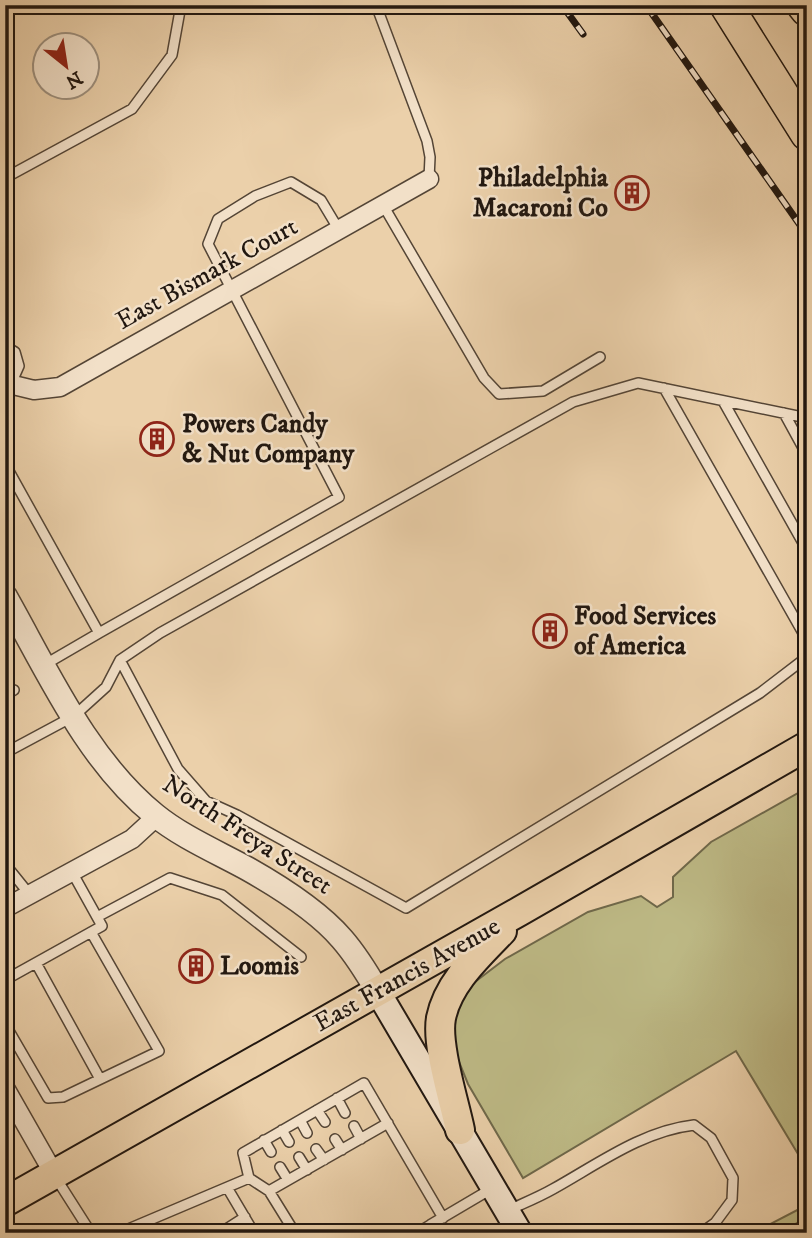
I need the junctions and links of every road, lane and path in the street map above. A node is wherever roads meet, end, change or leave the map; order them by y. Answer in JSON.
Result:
{"nodes":[{"id":1,"x":181,"y":5,"type":"edge"},
{"id":2,"x":376,"y":5,"type":"edge"},
{"id":3,"x":726,"y":5,"type":"edge"},
{"id":4,"x":803,"y":5,"type":"edge"},
{"id":5,"x":807,"y":10,"type":"edge"},
{"id":6,"x":807,"y":134,"type":"edge"},
{"id":7,"x":5,"y":178,"type":"edge"},
{"id":8,"x":429,"y":179,"type":"joint"},
{"id":9,"x":383,"y":205,"type":"junction"},
{"id":10,"x":339,"y":230,"type":"junction"},
{"id":11,"x":233,"y":289,"type":"junction"},
{"id":12,"x":5,"y":346,"type":"edge"},
{"id":13,"x":600,"y":357,"type":"dead end"},
{"id":14,"x":8,"y":383,"type":"edge"},
{"id":15,"x":664,"y":388,"type":"junction"},
{"id":16,"x":723,"y":401,"type":"junction"},
{"id":17,"x":785,"y":413,"type":"junction"},
{"id":18,"x":807,"y":418,"type":"edge"},
{"id":19,"x":807,"y":455,"type":"edge"},
{"id":20,"x":5,"y":464,"type":"edge"},
{"id":21,"x":807,"y":550,"type":"edge"},
{"id":22,"x":5,"y":596,"type":"edge"},
{"id":23,"x":13,"y":628,"type":"edge"},
{"id":24,"x":99,"y":633,"type":"junction"},
{"id":25,"x":807,"y":640,"type":"edge"},
{"id":26,"x":807,"y":657,"type":"edge"},
{"id":27,"x":120,"y":660,"type":"junction"},
{"id":28,"x":44,"y":665,"type":"junction"},
{"id":29,"x":74,"y":716,"type":"junction"},
{"id":30,"x":807,"y":746,"type":"edge"},
{"id":31,"x":5,"y":753,"type":"edge"},
{"id":32,"x":156,"y":817,"type":"junction"},
{"id":33,"x":5,"y":864,"type":"edge"},
{"id":34,"x":72,"y":872,"type":"junction"},
{"id":35,"x":30,"y":895,"type":"junction"},
{"id":36,"x":5,"y":908,"type":"edge"},
{"id":37,"x":520,"y":911,"type":"junction"},
{"id":38,"x":97,"y":917,"type":"junction"},
{"id":39,"x":91,"y":932,"type":"junction"},
{"id":40,"x":301,"y":957,"type":"dead end"},
{"id":41,"x":36,"y":963,"type":"junction"},
{"id":42,"x":5,"y":980,"type":"edge"},
{"id":43,"x":377,"y":992,"type":"junction"},
{"id":44,"x":5,"y":1024,"type":"edge"},
{"id":45,"x":100,"y":1079,"type":"junction"},
{"id":46,"x":5,"y":1088,"type":"edge"},
{"id":47,"x":337,"y":1098,"type":"junction"},
{"id":48,"x":317,"y":1110,"type":"junction"},
{"id":49,"x":345,"y":1113,"type":"dead end"},
{"id":50,"x":299,"y":1120,"type":"junction"},
{"id":51,"x":325,"y":1122,"type":"dead end"},
{"id":52,"x":388,"y":1123,"type":"junction"},
{"id":53,"x":354,"y":1126,"type":"dead end"},
{"id":54,"x":282,"y":1130,"type":"junction"},
{"id":55,"x":460,"y":1130,"type":"junction"},
{"id":56,"x":307,"y":1133,"type":"dead end"},
{"id":57,"x":335,"y":1139,"type":"dead end"},
{"id":58,"x":361,"y":1139,"type":"junction"},
{"id":59,"x":264,"y":1140,"type":"junction"},
{"id":60,"x":289,"y":1142,"type":"dead end"},
{"id":61,"x":316,"y":1149,"type":"dead end"},
{"id":62,"x":342,"y":1150,"type":"junction"},
{"id":63,"x":271,"y":1153,"type":"dead end"},
{"id":64,"x":299,"y":1157,"type":"dead end"},
{"id":65,"x":324,"y":1160,"type":"junction"},
{"id":66,"x":280,"y":1167,"type":"dead end"},
{"id":67,"x":307,"y":1170,"type":"junction"},
{"id":68,"x":54,"y":1174,"type":"junction"},
{"id":69,"x":248,"y":1178,"type":"junction"},
{"id":70,"x":288,"y":1180,"type":"junction"},
{"id":71,"x":494,"y":1187,"type":"junction"},
{"id":72,"x":228,"y":1189,"type":"junction"},
{"id":73,"x":269,"y":1191,"type":"junction"},
{"id":74,"x":5,"y":1202,"type":"edge"},
{"id":75,"x":508,"y":1211,"type":"junction"},
{"id":76,"x":245,"y":1217,"type":"junction"},
{"id":77,"x":443,"y":1218,"type":"junction"},
{"id":78,"x":433,"y":1229,"type":"edge"},
{"id":79,"x":91,"y":1233,"type":"edge"},
{"id":80,"x":119,"y":1233,"type":"edge"},
{"id":81,"x":220,"y":1233,"type":"edge"},
{"id":82,"x":254,"y":1233,"type":"edge"},
{"id":83,"x":295,"y":1233,"type":"edge"},
{"id":84,"x":417,"y":1233,"type":"edge"},
{"id":85,"x":520,"y":1233,"type":"edge"},
{"id":86,"x":701,"y":1233,"type":"edge"}],
"edges":[{"from":1,"to":7,"type":"lane"},
{"from":2,"to":8,"type":"lane"},
{"from":3,"to":6,"type":"highway"},
{"from":4,"to":5,"type":"highway"},
{"from":8,"to":9,"type":"street","name":"East Bismark Court"},
{"from":9,"to":10,"type":"street","name":"East Bismark Court"},
{"from":9,"to":13,"type":"lane"},
{"from":10,"to":11,"type":"street","name":"East Bismark Court"},
{"from":10,"to":11,"type":"lane"},
{"from":11,"to":14,"type":"street","name":"East Bismark Court"},
{"from":11,"to":24,"type":"lane"},
{"from":12,"to":14,"type":"lane"},
{"from":15,"to":16,"type":"lane"},
{"from":15,"to":25,"type":"lane"},
{"from":15,"to":27,"type":"lane"},
{"from":16,"to":17,"type":"lane"},
{"from":16,"to":21,"type":"lane"},
{"from":17,"to":18,"type":"lane"},
{"from":17,"to":19,"type":"lane"},
{"from":20,"to":24,"type":"lane"},
{"from":22,"to":23,"type":"street","name":"North Freya Street"},
{"from":23,"to":28,"type":"street","name":"North Freya Street"},
{"from":24,"to":28,"type":"lane"},
{"from":26,"to":27,"type":"lane"},
{"from":27,"to":29,"type":"lane"},
{"from":28,"to":29,"type":"street","name":"North Freya Street"},
{"from":29,"to":31,"type":"lane"},
{"from":29,"to":32,"type":"street","name":"North Freya Street"},
{"from":30,"to":37,"type":"main road","name":"East Francis Avenue"},
{"from":32,"to":34,"type":"street"},
{"from":32,"to":43,"type":"street","name":"North Freya Street"},
{"from":33,"to":35,"type":"lane"},
{"from":34,"to":35,"type":"street"},
{"from":34,"to":38,"type":"lane"},
{"from":35,"to":36,"type":"street"},
{"from":37,"to":43,"type":"main road","name":"East Francis Avenue"},
{"from":37,"to":55,"type":"main road"},
{"from":38,"to":39,"type":"lane"},
{"from":38,"to":40,"type":"lane"},
{"from":39,"to":41,"type":"lane"},
{"from":39,"to":45,"type":"lane"},
{"from":41,"to":42,"type":"lane"},
{"from":41,"to":45,"type":"lane"},
{"from":43,"to":55,"type":"main road","name":"North Freya Street"},
{"from":43,"to":68,"type":"main road","name":"East Francis Avenue"},
{"from":44,"to":45,"type":"lane"},
{"from":46,"to":68,"type":"street"},
{"from":47,"to":48,"type":"lane"},
{"from":47,"to":49,"type":"lane"},
{"from":47,"to":52,"type":"lane"},
{"from":48,"to":50,"type":"lane"},
{"from":48,"to":51,"type":"lane"},
{"from":50,"to":54,"type":"lane"},
{"from":50,"to":56,"type":"lane"},
{"from":52,"to":58,"type":"lane"},
{"from":52,"to":77,"type":"lane"},
{"from":53,"to":58,"type":"lane"},
{"from":54,"to":59,"type":"lane"},
{"from":54,"to":60,"type":"lane"},
{"from":55,"to":71,"type":"main road","name":"North Freya Street"},
{"from":57,"to":62,"type":"lane"},
{"from":58,"to":62,"type":"lane"},
{"from":59,"to":63,"type":"lane"},
{"from":59,"to":69,"type":"lane"},
{"from":61,"to":65,"type":"lane"},
{"from":62,"to":65,"type":"lane"},
{"from":64,"to":67,"type":"lane"},
{"from":65,"to":67,"type":"lane"},
{"from":66,"to":70,"type":"lane"},
{"from":67,"to":70,"type":"lane"},
{"from":68,"to":74,"type":"main road","name":"East Francis Avenue"},
{"from":68,"to":79,"type":"lane"},
{"from":69,"to":72,"type":"lane"},
{"from":69,"to":73,"type":"lane"},
{"from":70,"to":73,"type":"lane"},
{"from":71,"to":75,"type":"main road","name":"North Freya Street"},
{"from":71,"to":77,"type":"lane"},
{"from":72,"to":76,"type":"lane"},
{"from":72,"to":80,"type":"lane"},
{"from":73,"to":83,"type":"lane"},
{"from":75,"to":85,"type":"main road","name":"North Freya Street"},
{"from":75,"to":86,"type":"lane"},
{"from":76,"to":81,"type":"lane"},
{"from":76,"to":82,"type":"lane"},
{"from":77,"to":78,"type":"lane"},
{"from":78,"to":84,"type":"lane"}]}
